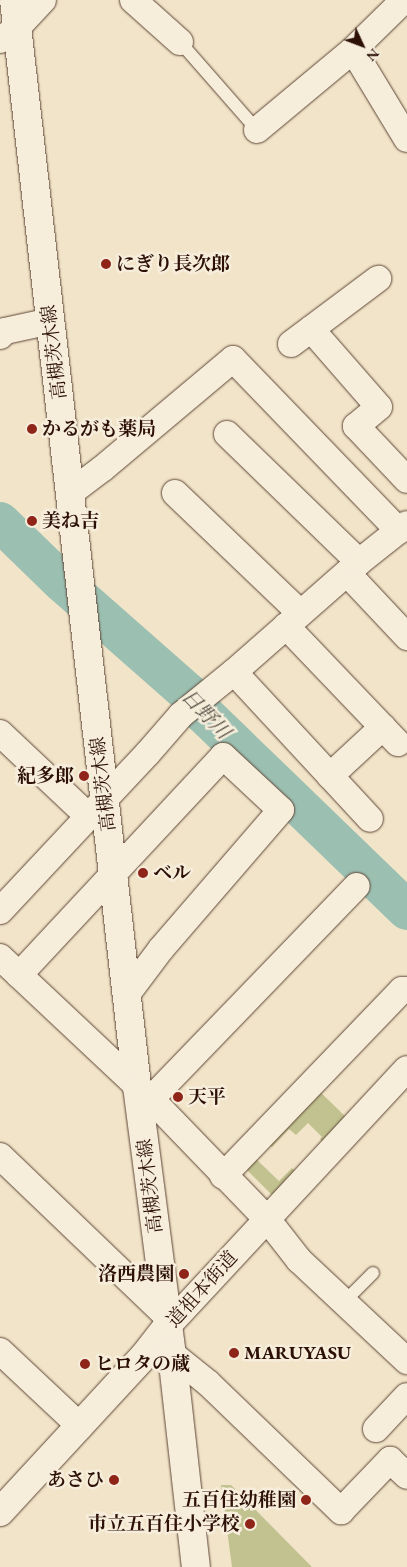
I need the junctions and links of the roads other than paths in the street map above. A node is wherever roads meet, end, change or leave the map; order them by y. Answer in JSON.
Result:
{"nodes":[{"id":1,"x":14,"y":0,"type":"edge"},
{"id":2,"x":43,"y":0,"type":"edge"},
{"id":3,"x":133,"y":0,"type":"edge"},
{"id":4,"x":404,"y":0,"type":"edge"},
{"id":5,"x":6,"y":29,"type":"edge"},
{"id":6,"x":180,"y":42,"type":"joint"},
{"id":7,"x":353,"y":50,"type":"junction"},
{"id":8,"x":257,"y":130,"type":"joint"},
{"id":9,"x":407,"y":139,"type":"edge"},
{"id":10,"x":378,"y":279,"type":"dead end"},
{"id":11,"x":50,"y":321,"type":"junction"},
{"id":12,"x":312,"y":329,"type":"junction"},
{"id":13,"x":0,"y":336,"type":"edge"},
{"id":14,"x":291,"y":344,"type":"dead end"},
{"id":15,"x":227,"y":434,"type":"dead end"},
{"id":16,"x":407,"y":480,"type":"edge"},
{"id":17,"x":70,"y":492,"type":"junction"},
{"id":18,"x":174,"y":493,"type":"dead end"},
{"id":19,"x":404,"y":529,"type":"edge"},
{"id":20,"x":353,"y":568,"type":"junction"},
{"id":21,"x":293,"y":619,"type":"junction"},
{"id":22,"x":407,"y":637,"type":"edge"},
{"id":23,"x":234,"y":672,"type":"junction"},
{"id":24,"x":0,"y":733,"type":"edge"},
{"id":25,"x":330,"y":776,"type":"junction"},
{"id":26,"x":97,"y":807,"type":"junction"},
{"id":27,"x":370,"y":819,"type":"dead end"},
{"id":28,"x":114,"y":872,"type":"junction"},
{"id":29,"x":358,"y":886,"type":"dead end"},
{"id":30,"x":0,"y":912,"type":"edge"},
{"id":31,"x":0,"y":957,"type":"edge"},
{"id":32,"x":19,"y":975,"type":"junction"},
{"id":33,"x":407,"y":990,"type":"edge"},
{"id":34,"x":128,"y":993,"type":"junction"},
{"id":35,"x":407,"y":1069,"type":"edge"},
{"id":36,"x":144,"y":1093,"type":"junction"},
{"id":37,"x":0,"y":1156,"type":"edge"},
{"id":38,"x":223,"y":1176,"type":"junction"},
{"id":39,"x":267,"y":1219,"type":"junction"},
{"id":40,"x":373,"y":1273,"type":"dead end"},
{"id":41,"x":344,"y":1302,"type":"junction"},
{"id":42,"x":166,"y":1321,"type":"junction"},
{"id":43,"x":0,"y":1352,"type":"edge"},
{"id":44,"x":172,"y":1354,"type":"junction"},
{"id":45,"x":405,"y":1357,"type":"edge"},
{"id":46,"x":407,"y":1396,"type":"edge"},
{"id":47,"x":80,"y":1426,"type":"junction"},
{"id":48,"x":376,"y":1429,"type":"dead end"},
{"id":49,"x":407,"y":1476,"type":"edge"},
{"id":50,"x":0,"y":1512,"type":"edge"},
{"id":51,"x":196,"y":1567,"type":"edge"}],
"edges":[{"from":1,"to":5,"type":"main road","name":"高槻茨木線"},
{"from":2,"to":5,"type":"street"},
{"from":3,"to":6,"type":"street"},
{"from":4,"to":7,"type":"street"},
{"from":5,"to":11,"type":"main road","name":"高槻茨木線"},
{"from":6,"to":8,"type":"lane"},
{"from":7,"to":8,"type":"street"},
{"from":7,"to":9,"type":"street"},
{"from":10,"to":12,"type":"street"},
{"from":11,"to":13,"type":"street"},
{"from":11,"to":17,"type":"main road","name":"高槻茨木線"},
{"from":12,"to":14,"type":"street"},
{"from":12,"to":16,"type":"street"},
{"from":15,"to":20,"type":"street"},
{"from":17,"to":19,"type":"street"},
{"from":17,"to":26,"type":"main road","name":"高槻茨木線"},
{"from":18,"to":21,"type":"street"},
{"from":19,"to":20,"type":"street"},
{"from":20,"to":21,"type":"street"},
{"from":20,"to":22,"type":"street"},
{"from":21,"to":23,"type":"street"},
{"from":21,"to":25,"type":"street"},
{"from":23,"to":25,"type":"street"},
{"from":23,"to":26,"type":"street"},
{"from":24,"to":26,"type":"street"},
{"from":25,"to":27,"type":"street"},
{"from":26,"to":28,"type":"main road","name":"高槻茨木線"},
{"from":26,"to":30,"type":"street"},
{"from":28,"to":32,"type":"street"},
{"from":28,"to":34,"type":"main road","name":"高槻茨木線"},
{"from":28,"to":34,"type":"street"},
{"from":29,"to":36,"type":"street"},
{"from":31,"to":32,"type":"street"},
{"from":32,"to":36,"type":"street"},
{"from":33,"to":38,"type":"street"},
{"from":34,"to":36,"type":"main road","name":"高槻茨木線"},
{"from":35,"to":39,"type":"street","name":"道祖本街道"},
{"from":36,"to":38,"type":"street"},
{"from":36,"to":42,"type":"main road","name":"高槻茨木線"},
{"from":37,"to":42,"type":"street"},
{"from":38,"to":39,"type":"street"},
{"from":39,"to":41,"type":"street"},
{"from":39,"to":42,"type":"street","name":"道祖本街道"},
{"from":40,"to":41,"type":"lane"},
{"from":41,"to":45,"type":"street"},
{"from":42,"to":44,"type":"main road","name":"高槻茨木線"},
{"from":42,"to":47,"type":"main road","name":"道祖本街道"},
{"from":43,"to":47,"type":"street"},
{"from":44,"to":49,"type":"street"},
{"from":44,"to":51,"type":"main road","name":"高槻茨木線"},
{"from":46,"to":48,"type":"street"},
{"from":47,"to":50,"type":"main road","name":"道祖本街道"}]}
